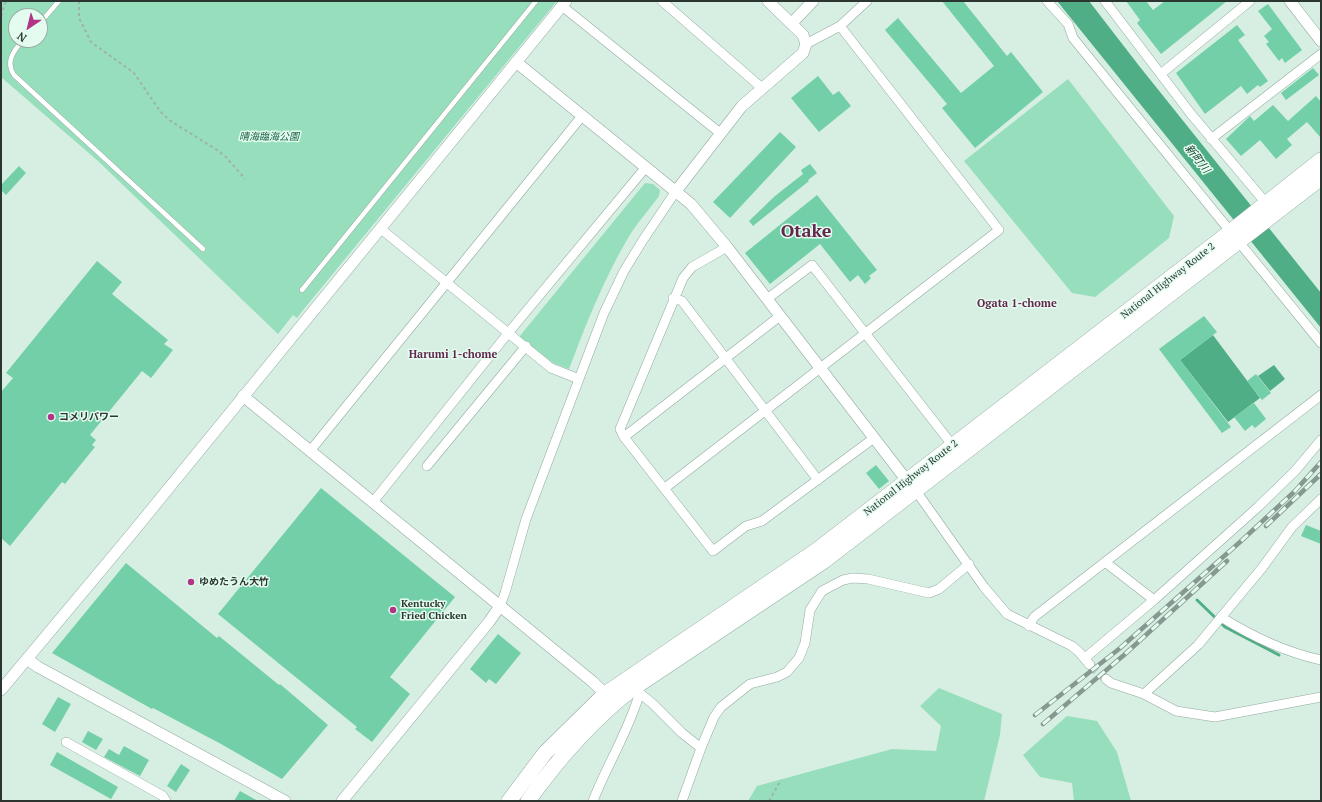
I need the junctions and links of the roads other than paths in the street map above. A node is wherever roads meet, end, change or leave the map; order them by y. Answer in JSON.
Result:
{"nodes":[{"id":1,"x":59,"y":1,"type":"edge"},
{"id":2,"x":536,"y":1,"type":"edge"},
{"id":3,"x":662,"y":1,"type":"edge"},
{"id":4,"x":768,"y":1,"type":"edge"},
{"id":5,"x":813,"y":1,"type":"edge"},
{"id":6,"x":867,"y":1,"type":"edge"},
{"id":7,"x":1048,"y":1,"type":"edge"},
{"id":8,"x":1105,"y":1,"type":"edge"},
{"id":9,"x":1250,"y":1,"type":"edge"},
{"id":10,"x":1290,"y":1,"type":"edge"},
{"id":11,"x":564,"y":3,"type":"edge"},
{"id":12,"x":48,"y":14,"type":"edge"},
{"id":13,"x":792,"y":23,"type":"junction"},
{"id":14,"x":840,"y":26,"type":"junction"},
{"id":15,"x":1321,"y":41,"type":"edge"},
{"id":16,"x":806,"y":44,"type":"junction"},
{"id":17,"x":16,"y":48,"type":"edge"},
{"id":18,"x":1321,"y":54,"type":"edge"},
{"id":19,"x":516,"y":62,"type":"junction"},
{"id":20,"x":1162,"y":73,"type":"junction"},
{"id":21,"x":762,"y":88,"type":"junction"},
{"id":22,"x":582,"y":116,"type":"junction"},
{"id":23,"x":720,"y":133,"type":"junction"},
{"id":24,"x":1211,"y":139,"type":"junction"},
{"id":25,"x":1321,"y":160,"type":"edge"},
{"id":26,"x":646,"y":167,"type":"junction"},
{"id":27,"x":1321,"y":178,"type":"edge"},
{"id":28,"x":676,"y":191,"type":"junction"},
{"id":29,"x":1265,"y":210,"type":"junction"},
{"id":30,"x":381,"y":229,"type":"junction"},
{"id":31,"x":1237,"y":235,"type":"junction"},
{"id":32,"x":727,"y":247,"type":"junction"},
{"id":33,"x":203,"y":249,"type":"dead end"},
{"id":34,"x":447,"y":282,"type":"junction"},
{"id":35,"x":302,"y":290,"type":"dead end"},
{"id":36,"x":673,"y":298,"type":"junction"},
{"id":37,"x":767,"y":299,"type":"junction"},
{"id":38,"x":780,"y":316,"type":"junction"},
{"id":39,"x":509,"y":332,"type":"junction"},
{"id":40,"x":866,"y":334,"type":"junction"},
{"id":41,"x":1321,"y":343,"type":"edge"},
{"id":42,"x":526,"y":346,"type":"junction"},
{"id":43,"x":725,"y":358,"type":"junction"},
{"id":44,"x":820,"y":369,"type":"junction"},
{"id":45,"x":579,"y":379,"type":"junction"},
{"id":46,"x":1321,"y":395,"type":"edge"},
{"id":47,"x":244,"y":396,"type":"junction"},
{"id":48,"x":765,"y":410,"type":"junction"},
{"id":49,"x":624,"y":437,"type":"junction"},
{"id":50,"x":874,"y":438,"type":"junction"},
{"id":51,"x":1321,"y":440,"type":"edge"},
{"id":52,"x":953,"y":446,"type":"junction"},
{"id":53,"x":310,"y":451,"type":"junction"},
{"id":54,"x":427,"y":466,"type":"dead end"},
{"id":55,"x":818,"y":480,"type":"junction"},
{"id":56,"x":912,"y":486,"type":"junction"},
{"id":57,"x":665,"y":488,"type":"junction"},
{"id":58,"x":1321,"y":499,"type":"edge"},
{"id":59,"x":373,"y":502,"type":"junction"},
{"id":60,"x":1105,"y":562,"type":"junction"},
{"id":61,"x":969,"y":564,"type":"junction"},
{"id":62,"x":1154,"y":600,"type":"junction"},
{"id":63,"x":500,"y":606,"type":"junction"},
{"id":64,"x":1221,"y":617,"type":"junction"},
{"id":65,"x":1029,"y":626,"type":"junction"},
{"id":66,"x":27,"y":659,"type":"junction"},
{"id":67,"x":1321,"y":660,"type":"edge"},
{"id":68,"x":1106,"y":679,"type":"tunnel mouth"},
{"id":69,"x":632,"y":687,"type":"junction"},
{"id":70,"x":1,"y":690,"type":"edge"},
{"id":71,"x":1144,"y":694,"type":"junction"},
{"id":72,"x":1321,"y":696,"type":"edge"},
{"id":73,"x":609,"y":698,"type":"junction"},
{"id":74,"x":66,"y":742,"type":"dead end"},
{"id":75,"x":702,"y":748,"type":"junction"},
{"id":76,"x":166,"y":801,"type":"edge"},
{"id":77,"x":285,"y":801,"type":"edge"},
{"id":78,"x":342,"y":801,"type":"edge"},
{"id":79,"x":509,"y":801,"type":"edge"},
{"id":80,"x":528,"y":801,"type":"edge"},
{"id":81,"x":593,"y":801,"type":"edge"},
{"id":82,"x":682,"y":801,"type":"edge"}],
"edges":[{"from":1,"to":12,"type":"lane"},
{"from":2,"to":35,"type":"lane"},
{"from":3,"to":21,"type":"street"},
{"from":4,"to":13,"type":"street"},
{"from":5,"to":13,"type":"street"},
{"from":6,"to":14,"type":"street"},
{"from":7,"to":31,"type":"street"},
{"from":8,"to":20,"type":"street"},
{"from":9,"to":20,"type":"street"},
{"from":10,"to":15,"type":"street"},
{"from":11,"to":19,"type":"street"},
{"from":11,"to":23,"type":"street"},
{"from":13,"to":16,"type":"street"},
{"from":14,"to":16,"type":"street"},
{"from":14,"to":40,"type":"street"},
{"from":16,"to":21,"type":"street"},
{"from":17,"to":33,"type":"lane"},
{"from":18,"to":24,"type":"street"},
{"from":19,"to":22,"type":"street"},
{"from":19,"to":30,"type":"street"},
{"from":20,"to":24,"type":"street"},
{"from":21,"to":23,"type":"street"},
{"from":22,"to":26,"type":"street"},
{"from":22,"to":34,"type":"street"},
{"from":23,"to":28,"type":"street"},
{"from":24,"to":29,"type":"street"},
{"from":25,"to":29,"type":"highway","name":"National Highway Route 2"},
{"from":26,"to":28,"type":"street"},
{"from":26,"to":39,"type":"street"},
{"from":27,"to":29,"type":"highway","name":"National Highway Route 2"},
{"from":28,"to":32,"type":"street"},
{"from":28,"to":45,"type":"street"},
{"from":29,"to":31,"type":"highway","name":"National Highway Route 2"},
{"from":30,"to":34,"type":"street"},
{"from":30,"to":47,"type":"street"},
{"from":31,"to":41,"type":"street"},
{"from":31,"to":52,"type":"highway","name":"National Highway Route 2"},
{"from":31,"to":56,"type":"highway","name":"National Highway Route 2"},
{"from":32,"to":36,"type":"street"},
{"from":32,"to":37,"type":"street"},
{"from":34,"to":39,"type":"street"},
{"from":34,"to":53,"type":"street"},
{"from":36,"to":43,"type":"street"},
{"from":36,"to":49,"type":"street"},
{"from":37,"to":38,"type":"street"},
{"from":37,"to":40,"type":"street"},
{"from":38,"to":43,"type":"street"},
{"from":38,"to":44,"type":"street"},
{"from":39,"to":42,"type":"street"},
{"from":39,"to":59,"type":"street"},
{"from":40,"to":44,"type":"street"},
{"from":40,"to":52,"type":"street"},
{"from":42,"to":45,"type":"street"},
{"from":42,"to":54,"type":"street"},
{"from":43,"to":48,"type":"street"},
{"from":43,"to":49,"type":"street"},
{"from":44,"to":48,"type":"street"},
{"from":44,"to":50,"type":"street"},
{"from":45,"to":63,"type":"street"},
{"from":46,"to":60,"type":"street"},
{"from":47,"to":53,"type":"street"},
{"from":47,"to":66,"type":"street"},
{"from":48,"to":55,"type":"street"},
{"from":48,"to":57,"type":"street"},
{"from":49,"to":57,"type":"street"},
{"from":50,"to":55,"type":"street"},
{"from":50,"to":56,"type":"street"},
{"from":51,"to":62,"type":"street"},
{"from":52,"to":56,"type":"highway","name":"National Highway Route 2"},
{"from":53,"to":59,"type":"street"},
{"from":55,"to":57,"type":"street"},
{"from":56,"to":61,"type":"street"},
{"from":56,"to":69,"type":"highway","name":"National Highway Route 2"},
{"from":58,"to":64,"type":"street"},
{"from":59,"to":63,"type":"street"},
{"from":60,"to":62,"type":"street"},
{"from":60,"to":65,"type":"street"},
{"from":61,"to":65,"type":"street"},
{"from":61,"to":75,"type":"street"},
{"from":62,"to":65,"type":"street"},
{"from":63,"to":73,"type":"street"},
{"from":63,"to":78,"type":"street"},
{"from":64,"to":67,"type":"street"},
{"from":64,"to":71,"type":"street"},
{"from":66,"to":70,"type":"street"},
{"from":66,"to":77,"type":"street"},
{"from":68,"to":71,"type":"street"},
{"from":69,"to":73,"type":"highway","name":"National Highway Route 2"},
{"from":69,"to":75,"type":"street"},
{"from":69,"to":81,"type":"street"},
{"from":71,"to":72,"type":"street"},
{"from":73,"to":79,"type":"highway","name":"National Highway Route 2"},
{"from":73,"to":80,"type":"highway","name":"National Highway Route 2"},
{"from":74,"to":76,"type":"street"},
{"from":75,"to":82,"type":"street"}]}
